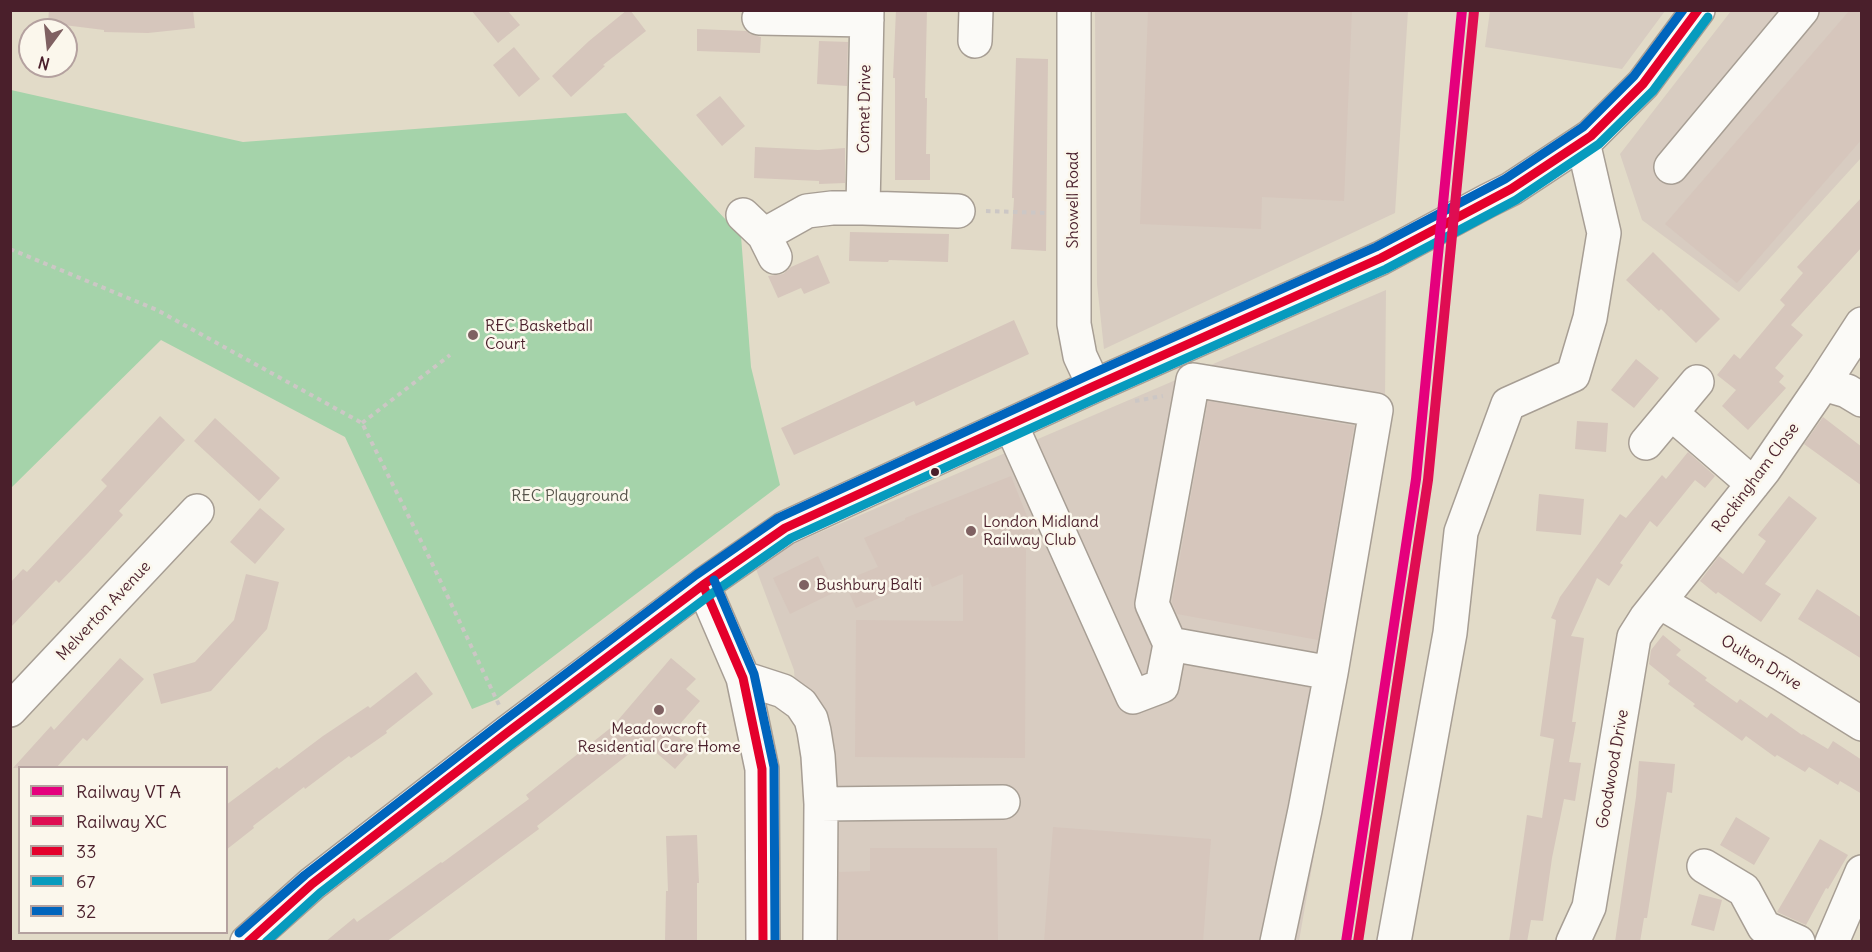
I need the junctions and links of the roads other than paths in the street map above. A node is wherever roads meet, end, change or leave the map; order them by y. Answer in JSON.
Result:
{"nodes":[{"id":1,"x":1074,"y":10,"type":"edge"},
{"id":2,"x":1698,"y":10,"type":"edge"},
{"id":3,"x":1802,"y":10,"type":"edge"},
{"id":4,"x":867,"y":15,"type":"edge"},
{"id":5,"x":759,"y":18,"type":"dead end"},
{"id":6,"x":1583,"y":142,"type":"junction"},
{"id":7,"x":1671,"y":167,"type":"dead end"},
{"id":8,"x":863,"y":208,"type":"junction"},
{"id":9,"x":958,"y":211,"type":"road end"},
{"id":10,"x":761,"y":236,"type":"dead end"},
{"id":11,"x":1862,"y":324,"type":"edge"},
{"id":12,"x":1697,"y":382,"type":"dead end"},
{"id":13,"x":1823,"y":384,"type":"junction"},
{"id":14,"x":1094,"y":386,"type":"junction"},
{"id":15,"x":1862,"y":400,"type":"edge"},
{"id":16,"x":1671,"y":413,"type":"junction"},
{"id":17,"x":1011,"y":425,"type":"junction"},
{"id":18,"x":1646,"y":443,"type":"dead end"},
{"id":19,"x":1753,"y":484,"type":"junction"},
{"id":20,"x":197,"y":511,"type":"dead end"},
{"id":21,"x":703,"y":585,"type":"junction"},
{"id":22,"x":1660,"y":602,"type":"junction"},
{"id":23,"x":1170,"y":644,"type":"junction"},
{"id":24,"x":1331,"y":673,"type":"junction"},
{"id":25,"x":743,"y":678,"type":"junction"},
{"id":26,"x":10,"y":711,"type":"edge"},
{"id":27,"x":1862,"y":724,"type":"edge"},
{"id":28,"x":1003,"y":802,"type":"dead end"},
{"id":29,"x":821,"y":804,"type":"junction"},
{"id":30,"x":1704,"y":866,"type":"dead end"},
{"id":31,"x":1862,"y":872,"type":"edge"},
{"id":32,"x":247,"y":942,"type":"edge"},
{"id":33,"x":763,"y":942,"type":"edge"},
{"id":34,"x":820,"y":942,"type":"edge"},
{"id":35,"x":1277,"y":942,"type":"edge"},
{"id":36,"x":1394,"y":942,"type":"edge"},
{"id":37,"x":1573,"y":942,"type":"edge"},
{"id":38,"x":1798,"y":942,"type":"edge"},
{"id":39,"x":1832,"y":942,"type":"edge"}],
"edges":[{"from":1,"to":14,"type":"street","name":"Showell Road"},
{"from":2,"to":6,"type":"street"},
{"from":3,"to":7,"type":"street"},
{"from":4,"to":5,"type":"street"},
{"from":4,"to":8,"type":"street","name":"Comet Drive"},
{"from":6,"to":14,"type":"street"},
{"from":6,"to":36,"type":"street"},
{"from":8,"to":9,"type":"street"},
{"from":8,"to":10,"type":"street"},
{"from":11,"to":13,"type":"street","name":"Rockingham Close"},
{"from":12,"to":16,"type":"street"},
{"from":13,"to":15,"type":"street"},
{"from":13,"to":19,"type":"street","name":"Rockingham Close"},
{"from":14,"to":17,"type":"street"},
{"from":16,"to":18,"type":"street"},
{"from":16,"to":19,"type":"street"},
{"from":17,"to":21,"type":"street"},
{"from":17,"to":23,"type":"street"},
{"from":19,"to":22,"type":"street","name":"Rockingham Close"},
{"from":20,"to":26,"type":"street","name":"Melverton Avenue"},
{"from":21,"to":25,"type":"street"},
{"from":21,"to":32,"type":"street"},
{"from":22,"to":27,"type":"street","name":"Oulton Drive"},
{"from":22,"to":37,"type":"street","name":"Goodwood Drive"},
{"from":23,"to":24,"type":"street"},
{"from":23,"to":24,"type":"street"},
{"from":24,"to":35,"type":"street"},
{"from":25,"to":29,"type":"street"},
{"from":25,"to":33,"type":"street"},
{"from":28,"to":29,"type":"street"},
{"from":29,"to":34,"type":"street"},
{"from":30,"to":38,"type":"street"},
{"from":31,"to":39,"type":"street"}]}
